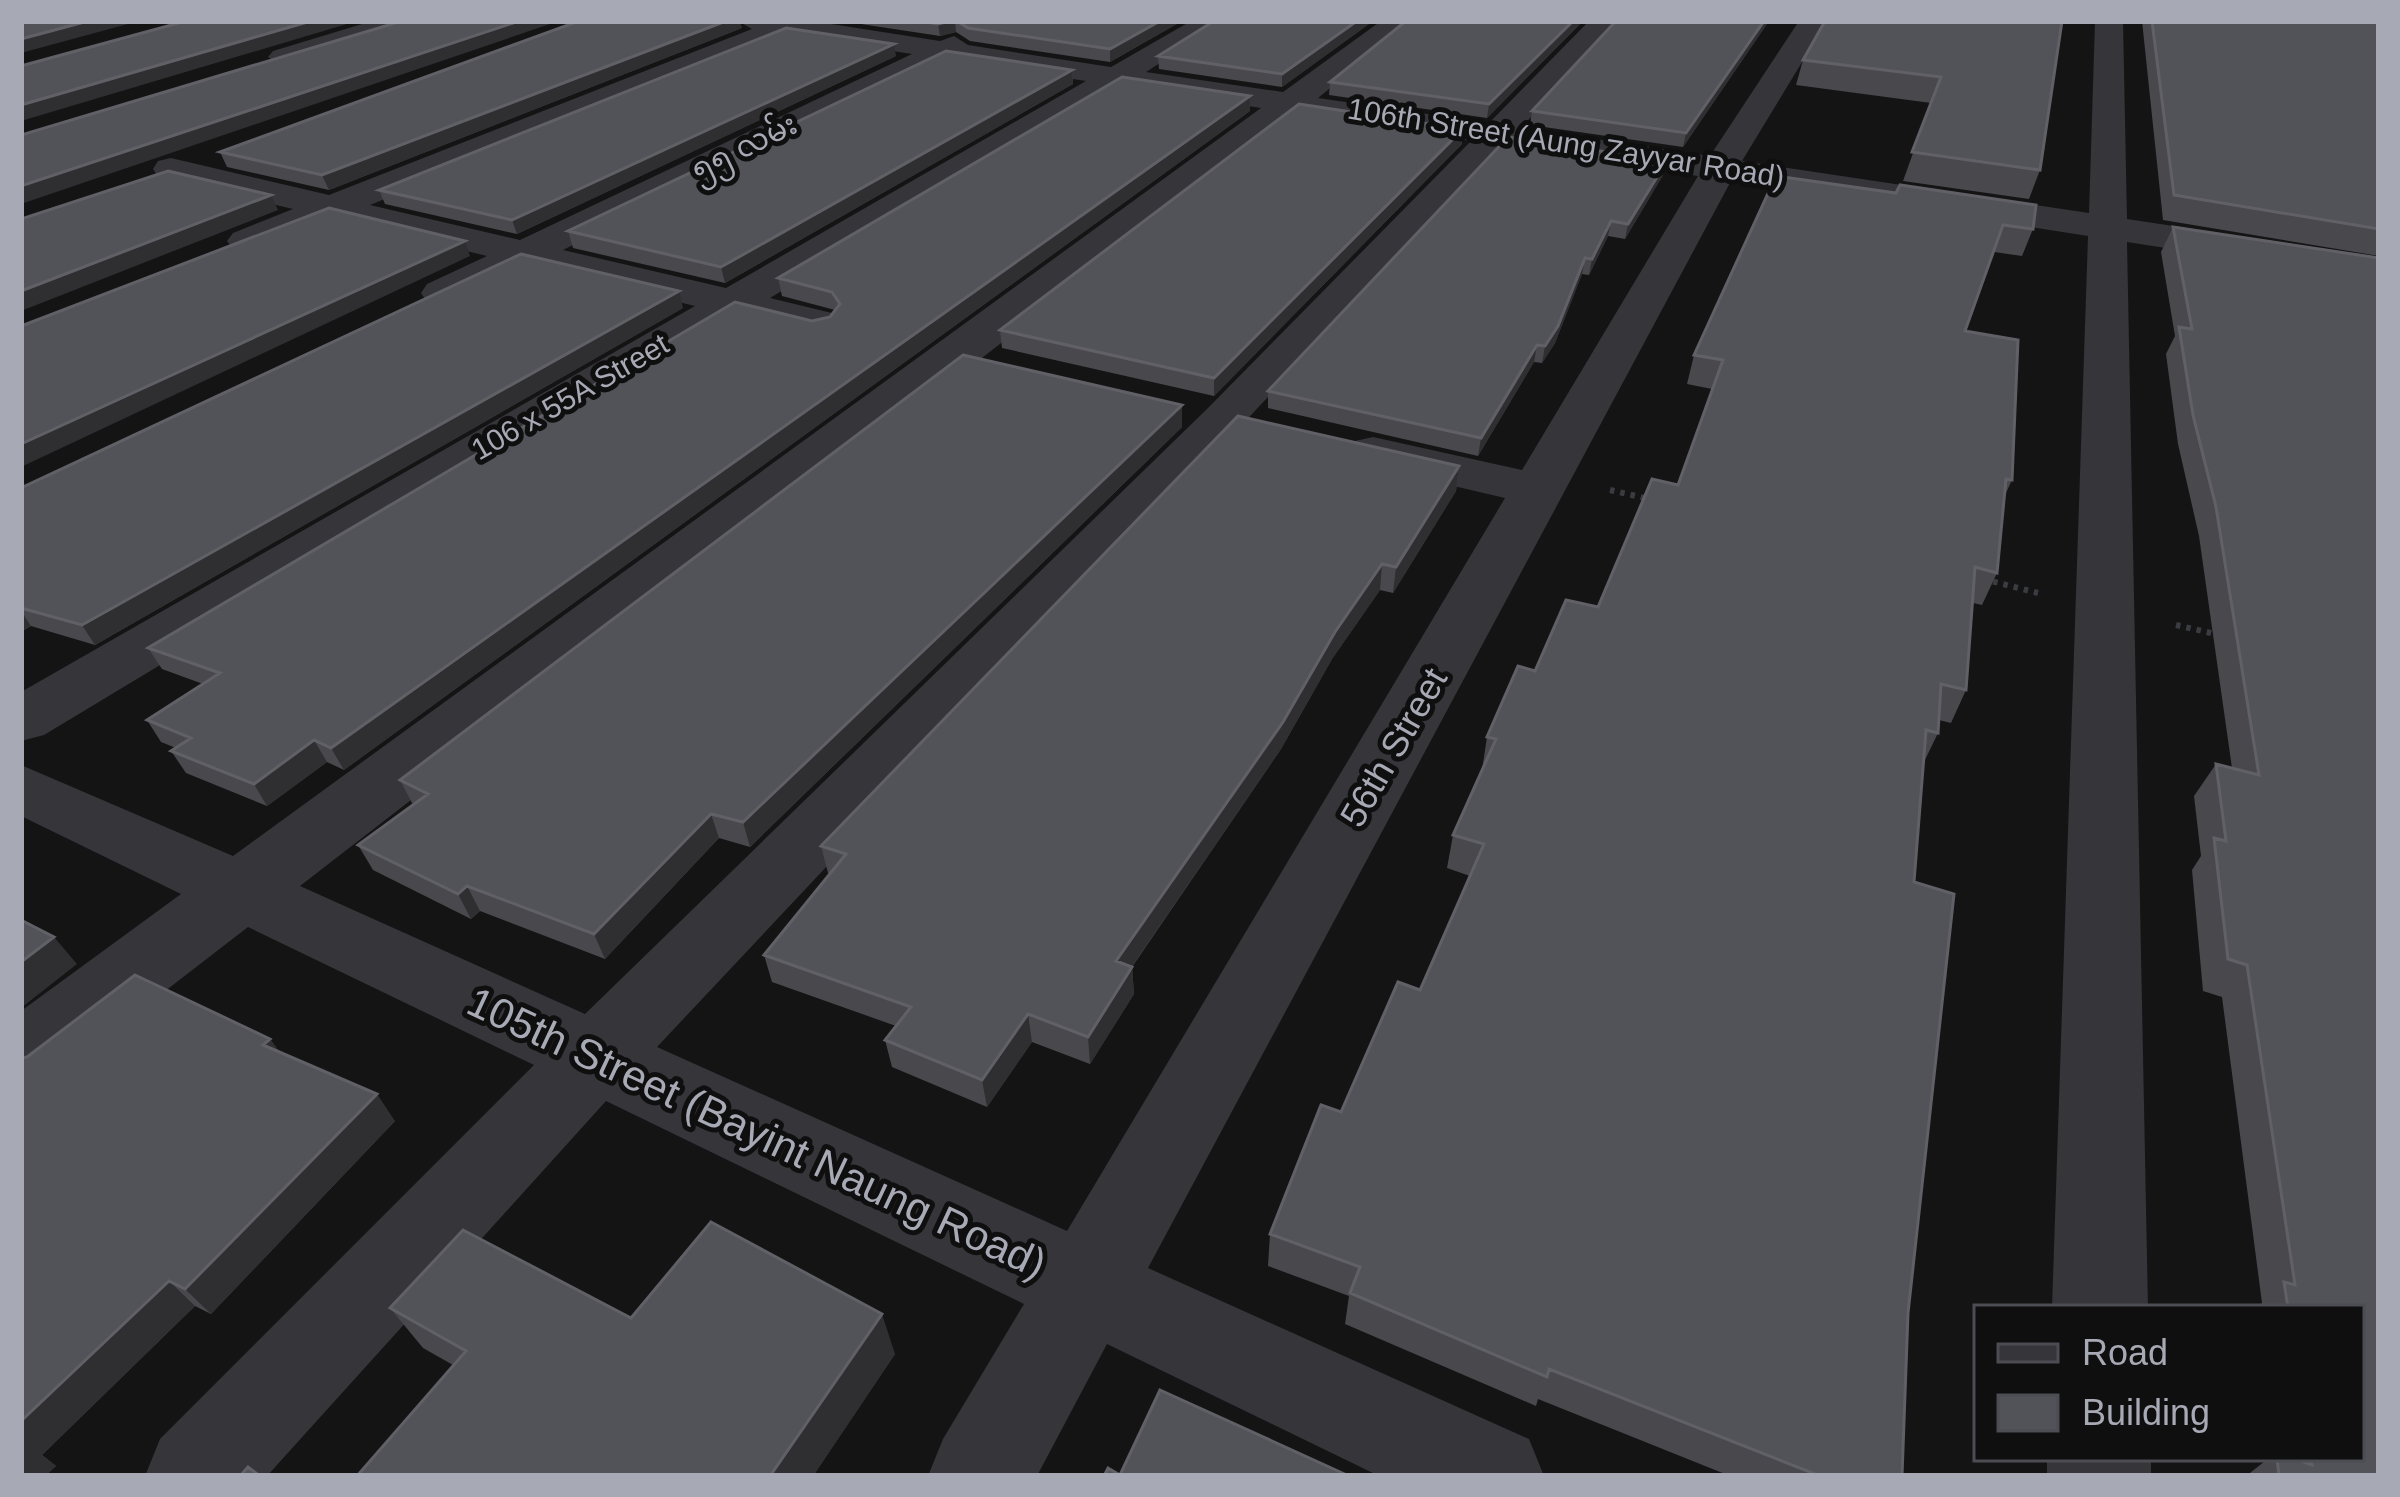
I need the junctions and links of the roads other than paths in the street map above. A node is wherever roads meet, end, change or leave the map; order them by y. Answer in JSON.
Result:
{"nodes":[{"id":1,"x":402,"y":21,"type":"edge"},
{"id":2,"x":1211,"y":21,"type":"edge"},
{"id":3,"x":1399,"y":21,"type":"edge"},
{"id":4,"x":1605,"y":21,"type":"edge"},
{"id":5,"x":1813,"y":21,"type":"edge"},
{"id":6,"x":2109,"y":21,"type":"edge"},
{"id":7,"x":779,"y":23,"type":"edge"},
{"id":8,"x":984,"y":30,"type":"edge"},
{"id":9,"x":946,"y":49,"type":"junction"},
{"id":10,"x":245,"y":69,"type":"edge"},
{"id":11,"x":1120,"y":76,"type":"junction"},
{"id":12,"x":1294,"y":103,"type":"junction"},
{"id":13,"x":1501,"y":133,"type":"junction"},
{"id":14,"x":238,"y":146,"type":"edge"},
{"id":15,"x":1721,"y":166,"type":"junction"},
{"id":16,"x":335,"y":206,"type":"junction"},
{"id":17,"x":2108,"y":226,"type":"junction"},
{"id":18,"x":524,"y":254,"type":"junction"},
{"id":19,"x":209,"y":256,"type":"edge"},
{"id":20,"x":2379,"y":269,"type":"edge"},
{"id":21,"x":730,"y":303,"type":"junction"},
{"id":22,"x":398,"y":314,"type":"edge"},
{"id":23,"x":817,"y":322,"type":"edge"},
{"id":24,"x":954,"y":355,"type":"junction"},
{"id":25,"x":1022,"y":370,"type":"edge"},
{"id":26,"x":1337,"y":444,"type":"edge"},
{"id":27,"x":1543,"y":483,"type":"junction"},
{"id":28,"x":21,"y":720,"type":"edge"},
{"id":29,"x":21,"y":788,"type":"edge"},
{"id":30,"x":244,"y":889,"type":"junction"},
{"id":31,"x":21,"y":1056,"type":"edge"},
{"id":32,"x":595,"y":1057,"type":"junction"},
{"id":33,"x":1086,"y":1287,"type":"junction"},
{"id":34,"x":2100,"y":1305,"type":"edge"},
{"id":35,"x":197,"y":1476,"type":"edge"},
{"id":36,"x":980,"y":1476,"type":"edge"},
{"id":37,"x":1492,"y":1476,"type":"edge"}],
"edges":[{"from":1,"to":10,"type":"street"},
{"from":2,"to":11,"type":"street","name":"106 x 55A Street"},
{"from":3,"to":12,"type":"street"},
{"from":4,"to":13,"type":"street"},
{"from":5,"to":15,"type":"street","name":"56th Street"},
{"from":6,"to":17,"type":"street"},
{"from":7,"to":9,"type":"street","name":"106th Street (Aung Zayyar Road)"},
{"from":7,"to":16,"type":"street"},
{"from":8,"to":9,"type":"street","name":"၅၅ လမ်း"},
{"from":9,"to":11,"type":"street","name":"106th Street (Aung Zayyar Road)"},
{"from":9,"to":18,"type":"street","name":"၅၅ လမ်း"},
{"from":11,"to":12,"type":"street","name":"106th Street (Aung Zayyar Road)"},
{"from":11,"to":21,"type":"street","name":"106 x 55A Street"},
{"from":12,"to":13,"type":"street","name":"106th Street (Aung Zayyar Road)"},
{"from":12,"to":24,"type":"street"},
{"from":13,"to":15,"type":"street","name":"106th Street (Aung Zayyar Road)"},
{"from":13,"to":32,"type":"street"},
{"from":14,"to":16,"type":"street"},
{"from":15,"to":17,"type":"street","name":"106th Street (Aung Zayyar Road)"},
{"from":15,"to":27,"type":"street","name":"56th Street"},
{"from":16,"to":18,"type":"street"},
{"from":16,"to":19,"type":"street"},
{"from":17,"to":20,"type":"street","name":"106th Street (Aung Zayyar Road)"},
{"from":17,"to":34,"type":"street"},
{"from":18,"to":21,"type":"street"},
{"from":18,"to":22,"type":"street","name":"၅၅ လမ်း"},
{"from":21,"to":23,"type":"street"},
{"from":21,"to":28,"type":"street","name":"106 x 55A Street"},
{"from":24,"to":25,"type":"street"},
{"from":24,"to":30,"type":"street"},
{"from":26,"to":27,"type":"street"},
{"from":27,"to":33,"type":"street","name":"56th Street"},
{"from":29,"to":30,"type":"street","name":"105th Street (Bayint Naung Road)"},
{"from":30,"to":31,"type":"street"},
{"from":30,"to":32,"type":"street","name":"105th Street (Bayint Naung Road)"},
{"from":32,"to":33,"type":"street","name":"105th Street (Bayint Naung Road)"},
{"from":32,"to":35,"type":"street"},
{"from":33,"to":36,"type":"street","name":"56th Street"},
{"from":33,"to":37,"type":"street","name":"105th Street (Bayint Naung Road)"}]}
